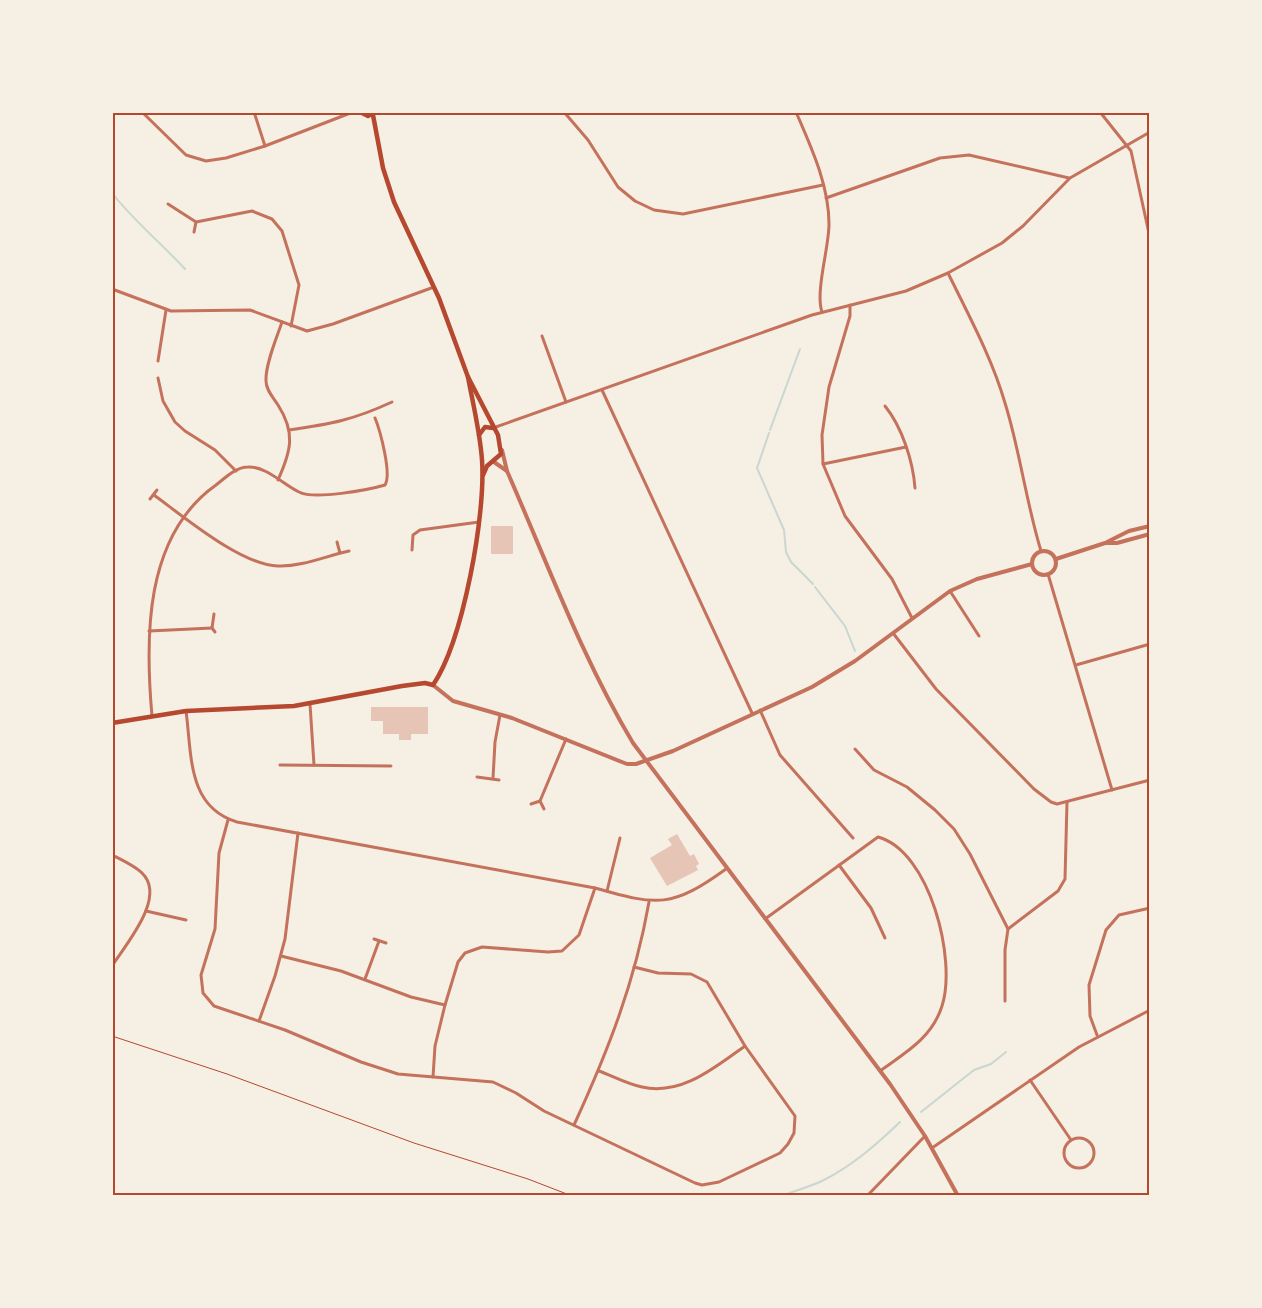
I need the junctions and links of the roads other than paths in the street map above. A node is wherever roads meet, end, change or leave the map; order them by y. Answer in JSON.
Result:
{"nodes":[{"id":1,"x":142,"y":112,"type":"edge"},
{"id":2,"x":254,"y":112,"type":"edge"},
{"id":3,"x":353,"y":112,"type":"edge"},
{"id":4,"x":360,"y":112,"type":"edge"},
{"id":5,"x":564,"y":112,"type":"edge"},
{"id":6,"x":796,"y":112,"type":"edge"},
{"id":7,"x":1100,"y":112,"type":"edge"},
{"id":8,"x":374,"y":114,"type":"edge"},
{"id":9,"x":1150,"y":132,"type":"edge"},
{"id":10,"x":1126,"y":144,"type":"junction"},
{"id":11,"x":265,"y":146,"type":"junction"},
{"id":12,"x":1070,"y":178,"type":"junction"},
{"id":13,"x":823,"y":185,"type":"junction"},
{"id":14,"x":826,"y":198,"type":"junction"},
{"id":15,"x":168,"y":204,"type":"dead end"},
{"id":16,"x":196,"y":222,"type":"junction"},
{"id":17,"x":194,"y":232,"type":"dead end"},
{"id":18,"x":1150,"y":238,"type":"edge"},
{"id":19,"x":948,"y":273,"type":"junction"},
{"id":20,"x":434,"y":287,"type":"junction"},
{"id":21,"x":112,"y":289,"type":"edge"},
{"id":22,"x":850,"y":305,"type":"junction"},
{"id":23,"x":166,"y":310,"type":"junction"},
{"id":24,"x":822,"y":312,"type":"junction"},
{"id":25,"x":282,"y":321,"type":"junction"},
{"id":26,"x":291,"y":326,"type":"junction"},
{"id":27,"x":542,"y":336,"type":"dead end"},
{"id":28,"x":158,"y":361,"type":"dead end"},
{"id":29,"x":468,"y":377,"type":"junction"},
{"id":30,"x":158,"y":378,"type":"dead end"},
{"id":31,"x":602,"y":390,"type":"junction"},
{"id":32,"x":392,"y":402,"type":"dead end"},
{"id":33,"x":566,"y":402,"type":"junction"},
{"id":34,"x":885,"y":406,"type":"dead end"},
{"id":35,"x":375,"y":418,"type":"dead end"},
{"id":36,"x":503,"y":425,"type":"junction"},
{"id":37,"x":493,"y":428,"type":"junction"},
{"id":38,"x":289,"y":430,"type":"junction"},
{"id":39,"x":498,"y":435,"type":"junction"},
{"id":40,"x":478,"y":436,"type":"junction"},
{"id":41,"x":906,"y":447,"type":"junction"},
{"id":42,"x":501,"y":448,"type":"junction"},
{"id":43,"x":482,"y":458,"type":"junction"},
{"id":44,"x":492,"y":463,"type":"junction"},
{"id":45,"x":823,"y":464,"type":"junction"},
{"id":46,"x":236,"y":471,"type":"junction"},
{"id":47,"x":507,"y":471,"type":"junction"},
{"id":48,"x":482,"y":476,"type":"junction"},
{"id":49,"x":278,"y":480,"type":"junction"},
{"id":50,"x":915,"y":488,"type":"dead end"},
{"id":51,"x":157,"y":490,"type":"dead end"},
{"id":52,"x":154,"y":495,"type":"junction"},
{"id":53,"x":150,"y":499,"type":"dead end"},
{"id":54,"x":184,"y":517,"type":"junction"},
{"id":55,"x":480,"y":522,"type":"junction"},
{"id":56,"x":1150,"y":526,"type":"edge"},
{"id":57,"x":1150,"y":534,"type":"edge"},
{"id":58,"x":337,"y":542,"type":"dead end"},
{"id":59,"x":1105,"y":543,"type":"junction"},
{"id":60,"x":412,"y":550,"type":"dead end"},
{"id":61,"x":349,"y":551,"type":"dead end"},
{"id":62,"x":1041,"y":551,"type":"junction"},
{"id":63,"x":340,"y":553,"type":"junction"},
{"id":64,"x":1056,"y":559,"type":"junction"},
{"id":65,"x":1032,"y":564,"type":"junction"},
{"id":66,"x":1048,"y":574,"type":"junction"},
{"id":67,"x":950,"y":591,"type":"junction"},
{"id":68,"x":214,"y":614,"type":"dead end"},
{"id":69,"x":912,"y":618,"type":"junction"},
{"id":70,"x":212,"y":628,"type":"junction"},
{"id":71,"x":149,"y":631,"type":"junction"},
{"id":72,"x":215,"y":632,"type":"dead end"},
{"id":73,"x":894,"y":633,"type":"junction"},
{"id":74,"x":979,"y":636,"type":"dead end"},
{"id":75,"x":1150,"y":644,"type":"edge"},
{"id":76,"x":1075,"y":665,"type":"junction"},
{"id":77,"x":433,"y":685,"type":"junction"},
{"id":78,"x":310,"y":704,"type":"junction"},
{"id":79,"x":760,"y":709,"type":"junction"},
{"id":80,"x":186,"y":712,"type":"junction"},
{"id":81,"x":752,"y":712,"type":"junction"},
{"id":82,"x":500,"y":715,"type":"junction"},
{"id":83,"x":152,"y":716,"type":"junction"},
{"id":84,"x":112,"y":723,"type":"edge"},
{"id":85,"x":567,"y":738,"type":"junction"},
{"id":86,"x":855,"y":749,"type":"dead end"},
{"id":87,"x":645,"y":759,"type":"junction"},
{"id":88,"x":280,"y":765,"type":"dead end"},
{"id":89,"x":314,"y":765,"type":"junction"},
{"id":90,"x":391,"y":766,"type":"dead end"},
{"id":91,"x":478,"y":778,"type":"dead end"},
{"id":92,"x":493,"y":778,"type":"junction"},
{"id":93,"x":499,"y":780,"type":"dead end"},
{"id":94,"x":1150,"y":780,"type":"edge"},
{"id":95,"x":1112,"y":790,"type":"junction"},
{"id":96,"x":540,"y":801,"type":"junction"},
{"id":97,"x":1068,"y":802,"type":"junction"},
{"id":98,"x":531,"y":804,"type":"dead end"},
{"id":99,"x":544,"y":809,"type":"dead end"},
{"id":100,"x":228,"y":820,"type":"junction"},
{"id":101,"x":298,"y":833,"type":"junction"},
{"id":102,"x":620,"y":838,"type":"dead end"},
{"id":103,"x":853,"y":838,"type":"dead end"},
{"id":104,"x":112,"y":855,"type":"edge"},
{"id":105,"x":839,"y":864,"type":"junction"},
{"id":106,"x":726,"y":869,"type":"junction"},
{"id":107,"x":595,"y":888,"type":"junction"},
{"id":108,"x":607,"y":891,"type":"junction"},
{"id":109,"x":649,"y":902,"type":"junction"},
{"id":110,"x":1150,"y":908,"type":"edge"},
{"id":111,"x":146,"y":911,"type":"junction"},
{"id":112,"x":186,"y":920,"type":"dead end"},
{"id":113,"x":765,"y":920,"type":"junction"},
{"id":114,"x":1008,"y":929,"type":"junction"},
{"id":115,"x":885,"y":938,"type":"dead end"},
{"id":116,"x":374,"y":939,"type":"dead end"},
{"id":117,"x":379,"y":941,"type":"junction"},
{"id":118,"x":386,"y":943,"type":"dead end"},
{"id":119,"x":281,"y":956,"type":"junction"},
{"id":120,"x":112,"y":966,"type":"edge"},
{"id":121,"x":634,"y":967,"type":"junction"},
{"id":122,"x":366,"y":979,"type":"junction"},
{"id":123,"x":1005,"y":1001,"type":"dead end"},
{"id":124,"x":445,"y":1005,"type":"junction"},
{"id":125,"x":1150,"y":1010,"type":"edge"},
{"id":126,"x":259,"y":1021,"type":"junction"},
{"id":127,"x":1097,"y":1035,"type":"junction"},
{"id":128,"x":746,"y":1046,"type":"junction"},
{"id":129,"x":599,"y":1070,"type":"junction"},
{"id":130,"x":880,"y":1071,"type":"junction"},
{"id":131,"x":433,"y":1077,"type":"junction"},
{"id":132,"x":1030,"y":1080,"type":"junction"},
{"id":133,"x":574,"y":1125,"type":"junction"},
{"id":134,"x":925,"y":1136,"type":"junction"},
{"id":135,"x":1071,"y":1140,"type":"junction"},
{"id":136,"x":932,"y":1148,"type":"junction"},
{"id":137,"x":867,"y":1196,"type":"edge"},
{"id":138,"x":958,"y":1196,"type":"edge"}],
"edges":[{"from":1,"to":11,"type":"street"},
{"from":2,"to":11,"type":"street"},
{"from":3,"to":11,"type":"street"},
{"from":4,"to":8,"type":"main road"},
{"from":5,"to":13,"type":"street"},
{"from":6,"to":13,"type":"street"},
{"from":7,"to":10,"type":"street"},
{"from":8,"to":20,"type":"main road"},
{"from":9,"to":10,"type":"street"},
{"from":10,"to":12,"type":"street"},
{"from":10,"to":18,"type":"street"},
{"from":12,"to":14,"type":"street"},
{"from":12,"to":19,"type":"street"},
{"from":13,"to":14,"type":"street"},
{"from":14,"to":24,"type":"street"},
{"from":15,"to":16,"type":"street"},
{"from":16,"to":17,"type":"street"},
{"from":16,"to":26,"type":"street"},
{"from":19,"to":22,"type":"street"},
{"from":19,"to":62,"type":"street"},
{"from":20,"to":26,"type":"street"},
{"from":20,"to":29,"type":"main road"},
{"from":21,"to":23,"type":"street"},
{"from":22,"to":24,"type":"street"},
{"from":22,"to":45,"type":"street"},
{"from":23,"to":25,"type":"street"},
{"from":23,"to":28,"type":"street"},
{"from":24,"to":31,"type":"street"},
{"from":25,"to":26,"type":"street"},
{"from":25,"to":38,"type":"street"},
{"from":27,"to":33,"type":"street"},
{"from":29,"to":37,"type":"main road"},
{"from":29,"to":40,"type":"main road"},
{"from":30,"to":46,"type":"street"},
{"from":31,"to":33,"type":"street"},
{"from":31,"to":81,"type":"street"},
{"from":32,"to":38,"type":"street"},
{"from":33,"to":36,"type":"street"},
{"from":34,"to":41,"type":"street"},
{"from":35,"to":49,"type":"street"},
{"from":36,"to":37,"type":"street"},
{"from":36,"to":39,"type":"street"},
{"from":37,"to":39,"type":"main road"},
{"from":37,"to":40,"type":"main road"},
{"from":38,"to":49,"type":"street"},
{"from":39,"to":42,"type":"main road"},
{"from":40,"to":43,"type":"main road"},
{"from":41,"to":45,"type":"street"},
{"from":41,"to":50,"type":"street"},
{"from":42,"to":44,"type":"main road"},
{"from":42,"to":47,"type":"street"},
{"from":43,"to":44,"type":"main road"},
{"from":43,"to":48,"type":"main road"},
{"from":44,"to":47,"type":"street"},
{"from":44,"to":48,"type":"main road"},
{"from":45,"to":69,"type":"street"},
{"from":46,"to":49,"type":"street"},
{"from":46,"to":54,"type":"street"},
{"from":47,"to":87,"type":"street"},
{"from":48,"to":55,"type":"main road"},
{"from":51,"to":52,"type":"street"},
{"from":52,"to":53,"type":"street"},
{"from":52,"to":54,"type":"street"},
{"from":54,"to":63,"type":"street"},
{"from":54,"to":71,"type":"street"},
{"from":55,"to":60,"type":"street"},
{"from":55,"to":77,"type":"main road"},
{"from":56,"to":59,"type":"street"},
{"from":57,"to":59,"type":"street"},
{"from":58,"to":63,"type":"street"},
{"from":59,"to":64,"type":"street"},
{"from":61,"to":63,"type":"street"},
{"from":62,"to":64,"type":"street"},
{"from":62,"to":65,"type":"street"},
{"from":64,"to":66,"type":"street"},
{"from":65,"to":66,"type":"street"},
{"from":65,"to":67,"type":"street"},
{"from":66,"to":76,"type":"street"},
{"from":67,"to":69,"type":"street"},
{"from":67,"to":74,"type":"street"},
{"from":68,"to":70,"type":"street"},
{"from":69,"to":73,"type":"street"},
{"from":70,"to":71,"type":"street"},
{"from":70,"to":72,"type":"street"},
{"from":71,"to":83,"type":"street"},
{"from":73,"to":79,"type":"street"},
{"from":73,"to":97,"type":"street"},
{"from":75,"to":76,"type":"street"},
{"from":76,"to":95,"type":"street"},
{"from":77,"to":78,"type":"main road"},
{"from":77,"to":82,"type":"street"},
{"from":78,"to":80,"type":"main road"},
{"from":78,"to":89,"type":"street"},
{"from":79,"to":81,"type":"street"},
{"from":79,"to":103,"type":"street"},
{"from":80,"to":83,"type":"main road"},
{"from":80,"to":100,"type":"street"},
{"from":81,"to":87,"type":"street"},
{"from":82,"to":85,"type":"street"},
{"from":82,"to":92,"type":"street"},
{"from":83,"to":84,"type":"main road"},
{"from":85,"to":87,"type":"street"},
{"from":85,"to":96,"type":"street"},
{"from":86,"to":114,"type":"street"},
{"from":87,"to":106,"type":"street"},
{"from":88,"to":89,"type":"street"},
{"from":89,"to":90,"type":"street"},
{"from":91,"to":92,"type":"street"},
{"from":92,"to":93,"type":"street"},
{"from":94,"to":95,"type":"street"},
{"from":95,"to":97,"type":"street"},
{"from":96,"to":98,"type":"street"},
{"from":96,"to":99,"type":"street"},
{"from":97,"to":114,"type":"street"},
{"from":100,"to":101,"type":"street"},
{"from":100,"to":126,"type":"street"},
{"from":101,"to":107,"type":"street"},
{"from":101,"to":119,"type":"street"},
{"from":102,"to":108,"type":"street"},
{"from":104,"to":111,"type":"street"},
{"from":105,"to":113,"type":"street"},
{"from":105,"to":115,"type":"street"},
{"from":105,"to":130,"type":"street"},
{"from":106,"to":109,"type":"street"},
{"from":106,"to":113,"type":"street"},
{"from":107,"to":108,"type":"street"},
{"from":107,"to":124,"type":"street"},
{"from":108,"to":109,"type":"street"},
{"from":109,"to":121,"type":"street"},
{"from":110,"to":127,"type":"street"},
{"from":111,"to":112,"type":"street"},
{"from":111,"to":120,"type":"street"},
{"from":113,"to":130,"type":"street"},
{"from":114,"to":123,"type":"street"},
{"from":116,"to":117,"type":"street"},
{"from":117,"to":118,"type":"street"},
{"from":117,"to":122,"type":"street"},
{"from":119,"to":122,"type":"street"},
{"from":119,"to":126,"type":"street"},
{"from":121,"to":128,"type":"street"},
{"from":121,"to":129,"type":"street"},
{"from":122,"to":124,"type":"street"},
{"from":124,"to":131,"type":"street"},
{"from":125,"to":127,"type":"street"},
{"from":126,"to":131,"type":"street"},
{"from":127,"to":132,"type":"street"},
{"from":128,"to":129,"type":"street"},
{"from":128,"to":133,"type":"street"},
{"from":129,"to":133,"type":"street"},
{"from":130,"to":134,"type":"street"},
{"from":131,"to":133,"type":"street"},
{"from":132,"to":135,"type":"street"},
{"from":132,"to":136,"type":"street"},
{"from":134,"to":136,"type":"street"},
{"from":134,"to":137,"type":"street"},
{"from":135,"to":135,"type":"street"},
{"from":136,"to":138,"type":"street"}]}
